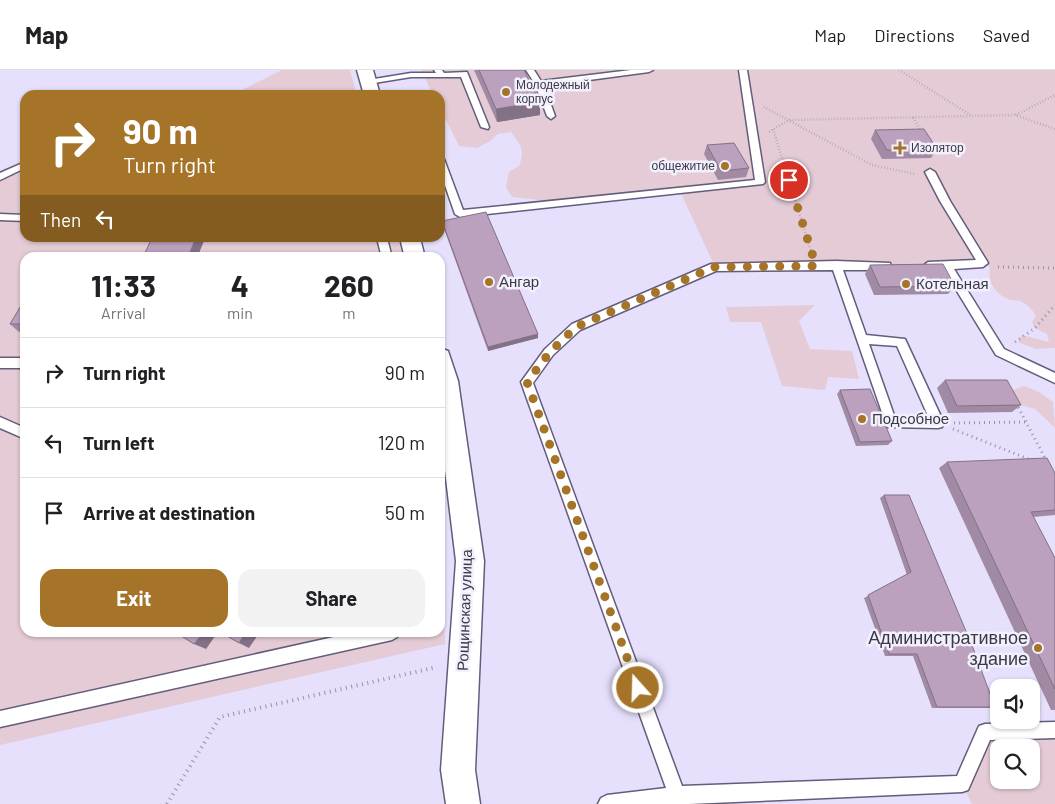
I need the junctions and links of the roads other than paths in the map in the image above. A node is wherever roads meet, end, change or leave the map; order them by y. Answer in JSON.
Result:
{"nodes":[{"id":1,"x":530,"y":70,"type":"edge"},
{"id":2,"x":649,"y":70,"type":"edge"},
{"id":3,"x":742,"y":70,"type":"edge"},
{"id":4,"x":440,"y":73,"type":"edge"},
{"id":5,"x":368,"y":82,"type":"edge"},
{"id":6,"x":539,"y":84,"type":"junction"},
{"id":7,"x":551,"y":116,"type":"dead end"},
{"id":8,"x":484,"y":127,"type":"dead end"},
{"id":9,"x":20,"y":167,"type":"edge"},
{"id":10,"x":930,"y":172,"type":"road end"},
{"id":11,"x":445,"y":173,"type":"edge"},
{"id":12,"x":0,"y":176,"type":"edge"},
{"id":13,"x":0,"y":217,"type":"edge"},
{"id":14,"x":20,"y":218,"type":"edge"},
{"id":15,"x":836,"y":265,"type":"junction"},
{"id":16,"x":899,"y":266,"type":"edge"},
{"id":17,"x":918,"y":266,"type":"edge"},
{"id":18,"x":947,"y":266,"type":"junction"},
{"id":19,"x":862,"y":339,"type":"junction"},
{"id":20,"x":0,"y":363,"type":"edge"},
{"id":21,"x":20,"y":363,"type":"edge"},
{"id":22,"x":445,"y":377,"type":"edge"},
{"id":23,"x":1055,"y":378,"type":"edge"},
{"id":24,"x":0,"y":422,"type":"edge"},
{"id":25,"x":20,"y":432,"type":"edge"},
{"id":26,"x":369,"y":637,"type":"edge"},
{"id":27,"x":0,"y":719,"type":"edge"},
{"id":28,"x":1055,"y":730,"type":"edge"},
{"id":29,"x":678,"y":800,"type":"edge"},
{"id":30,"x":463,"y":804,"type":"edge"},
{"id":31,"x":607,"y":804,"type":"edge"}],
"edges":[{"from":1,"to":6,"type":"lane"},
{"from":2,"to":6,"type":"lane"},
{"from":3,"to":11,"type":"lane"},
{"from":4,"to":5,"type":"lane"},
{"from":4,"to":8,"type":"lane"},
{"from":6,"to":7,"type":"lane"},
{"from":9,"to":12,"type":"lane"},
{"from":10,"to":18,"type":"lane"},
{"from":13,"to":14,"type":"lane"},
{"from":15,"to":16,"type":"lane"},
{"from":15,"to":19,"type":"lane"},
{"from":15,"to":29,"type":"lane"},
{"from":17,"to":18,"type":"lane"},
{"from":18,"to":23,"type":"lane"},
{"from":19,"to":19,"type":"lane"},
{"from":20,"to":21,"type":"lane"},
{"from":22,"to":30,"type":"street","name":"Рощинская улица"},
{"from":24,"to":25,"type":"lane"},
{"from":26,"to":27,"type":"lane"},
{"from":28,"to":29,"type":"lane"},
{"from":29,"to":31,"type":"lane"}]}
